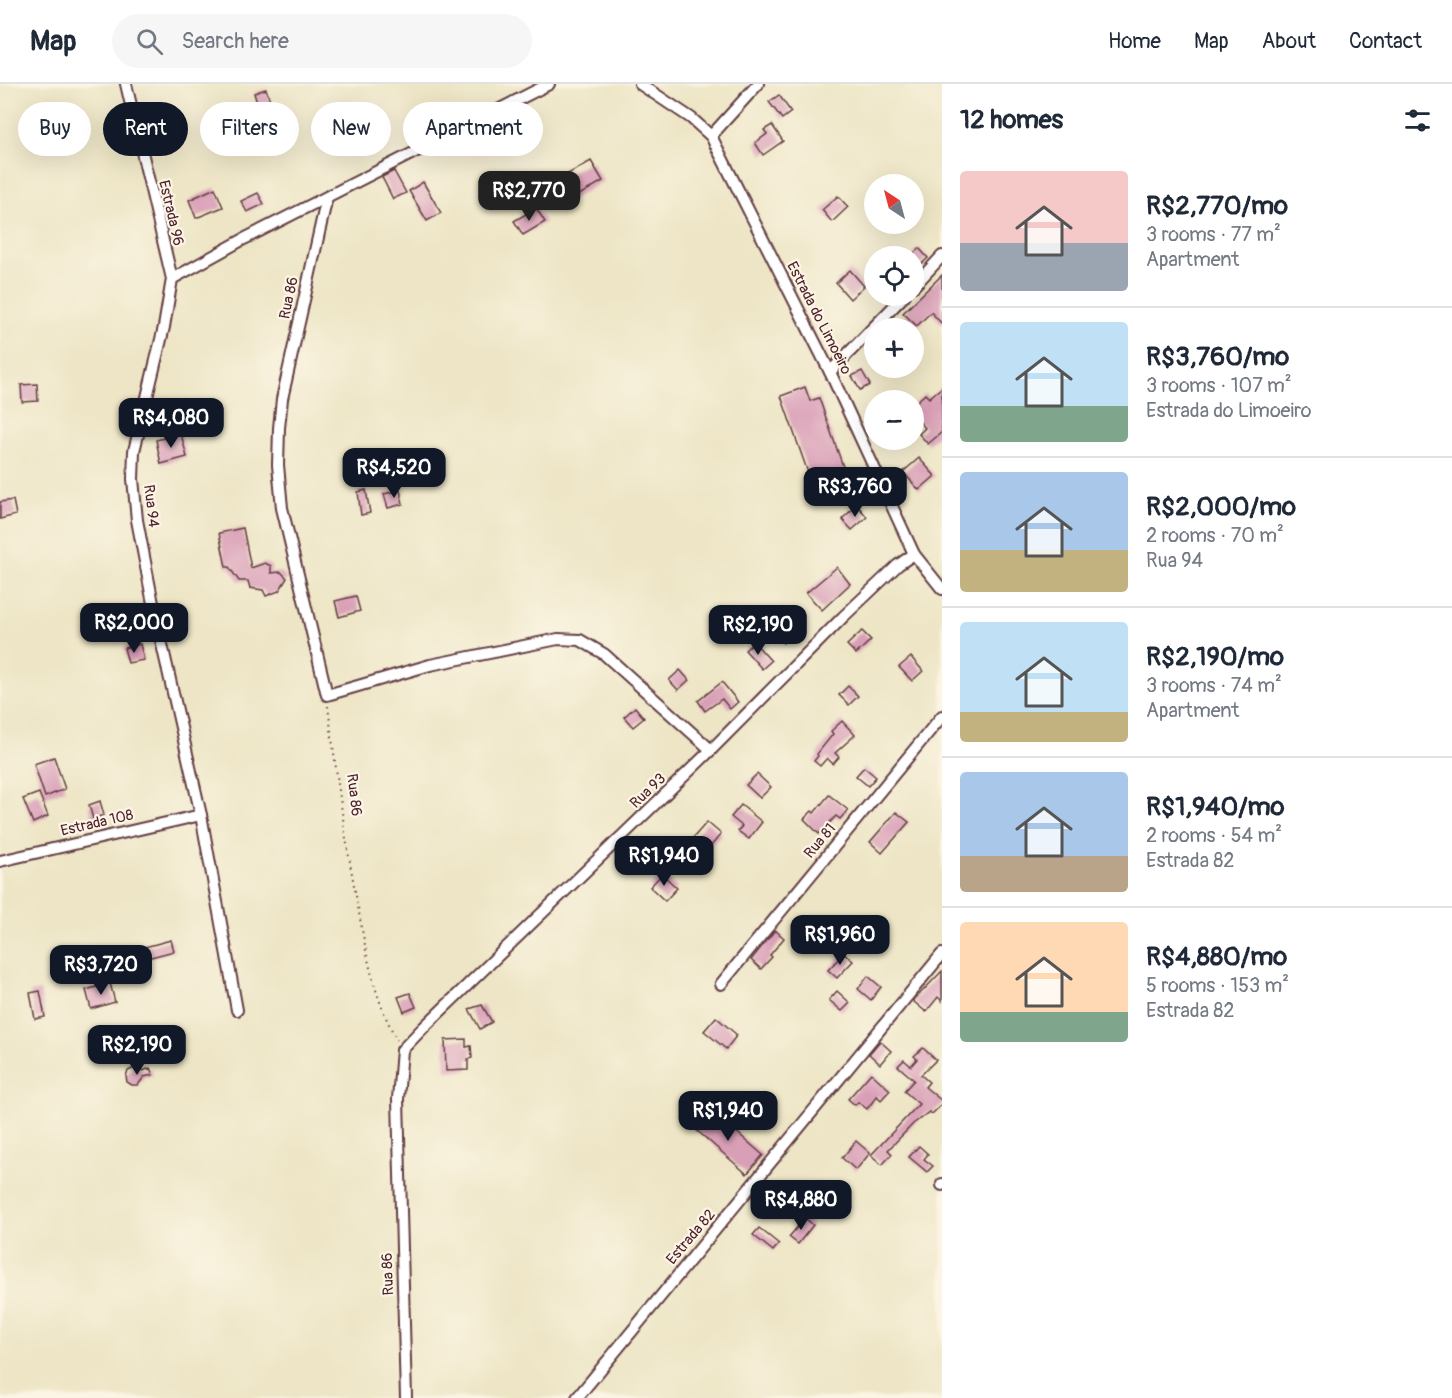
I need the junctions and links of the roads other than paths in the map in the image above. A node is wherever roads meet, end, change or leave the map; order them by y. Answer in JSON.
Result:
{"nodes":[{"id":1,"x":126,"y":84,"type":"edge"},
{"id":2,"x":549,"y":84,"type":"edge"},
{"id":3,"x":640,"y":84,"type":"edge"},
{"id":4,"x":758,"y":84,"type":"edge"},
{"id":5,"x":711,"y":136,"type":"junction"},
{"id":6,"x":327,"y":197,"type":"junction"},
{"id":7,"x":942,"y":256,"type":"edge"},
{"id":8,"x":924,"y":275,"type":"edge"},
{"id":9,"x":172,"y":279,"type":"junction"},
{"id":10,"x":894,"y":306,"type":"edge"},
{"id":11,"x":830,"y":372,"type":"junction"},
{"id":12,"x":914,"y":554,"type":"junction"},
{"id":13,"x":942,"y":589,"type":"edge"},
{"id":14,"x":942,"y":716,"type":"edge"},
{"id":15,"x":711,"y":750,"type":"junction"},
{"id":16,"x":201,"y":815,"type":"junction"},
{"id":17,"x":0,"y":861,"type":"edge"},
{"id":18,"x":942,"y":954,"type":"edge"},
{"id":19,"x":721,"y":984,"type":"dead end"},
{"id":20,"x":237,"y":1010,"type":"dead end"},
{"id":21,"x":402,"y":1050,"type":"joint"},
{"id":22,"x":406,"y":1398,"type":"edge"},
{"id":23,"x":577,"y":1398,"type":"edge"}],
"edges":[{"from":1,"to":9,"type":"street","name":"Estrada 96"},
{"from":2,"to":6,"type":"street"},
{"from":3,"to":5,"type":"street","name":"Estrada do Limoeiro"},
{"from":4,"to":5,"type":"street"},
{"from":5,"to":11,"type":"street","name":"Estrada do Limoeiro"},
{"from":6,"to":9,"type":"street"},
{"from":6,"to":15,"type":"street","name":"Rua 86"},
{"from":7,"to":8,"type":"street"},
{"from":9,"to":16,"type":"street","name":"Rua 94"},
{"from":10,"to":11,"type":"street"},
{"from":11,"to":12,"type":"street","name":"Estrada do Limoeiro"},
{"from":12,"to":13,"type":"street","name":"Estrada do Limoeiro"},
{"from":12,"to":15,"type":"street","name":"Rua 93"},
{"from":14,"to":19,"type":"street","name":"Rua 81"},
{"from":15,"to":21,"type":"street","name":"Rua 93"},
{"from":16,"to":17,"type":"street","name":"Estrada 108"},
{"from":16,"to":20,"type":"street","name":"Rua 94"},
{"from":18,"to":23,"type":"street","name":"Estrada 82"},
{"from":21,"to":22,"type":"street","name":"Rua 86"}]}
